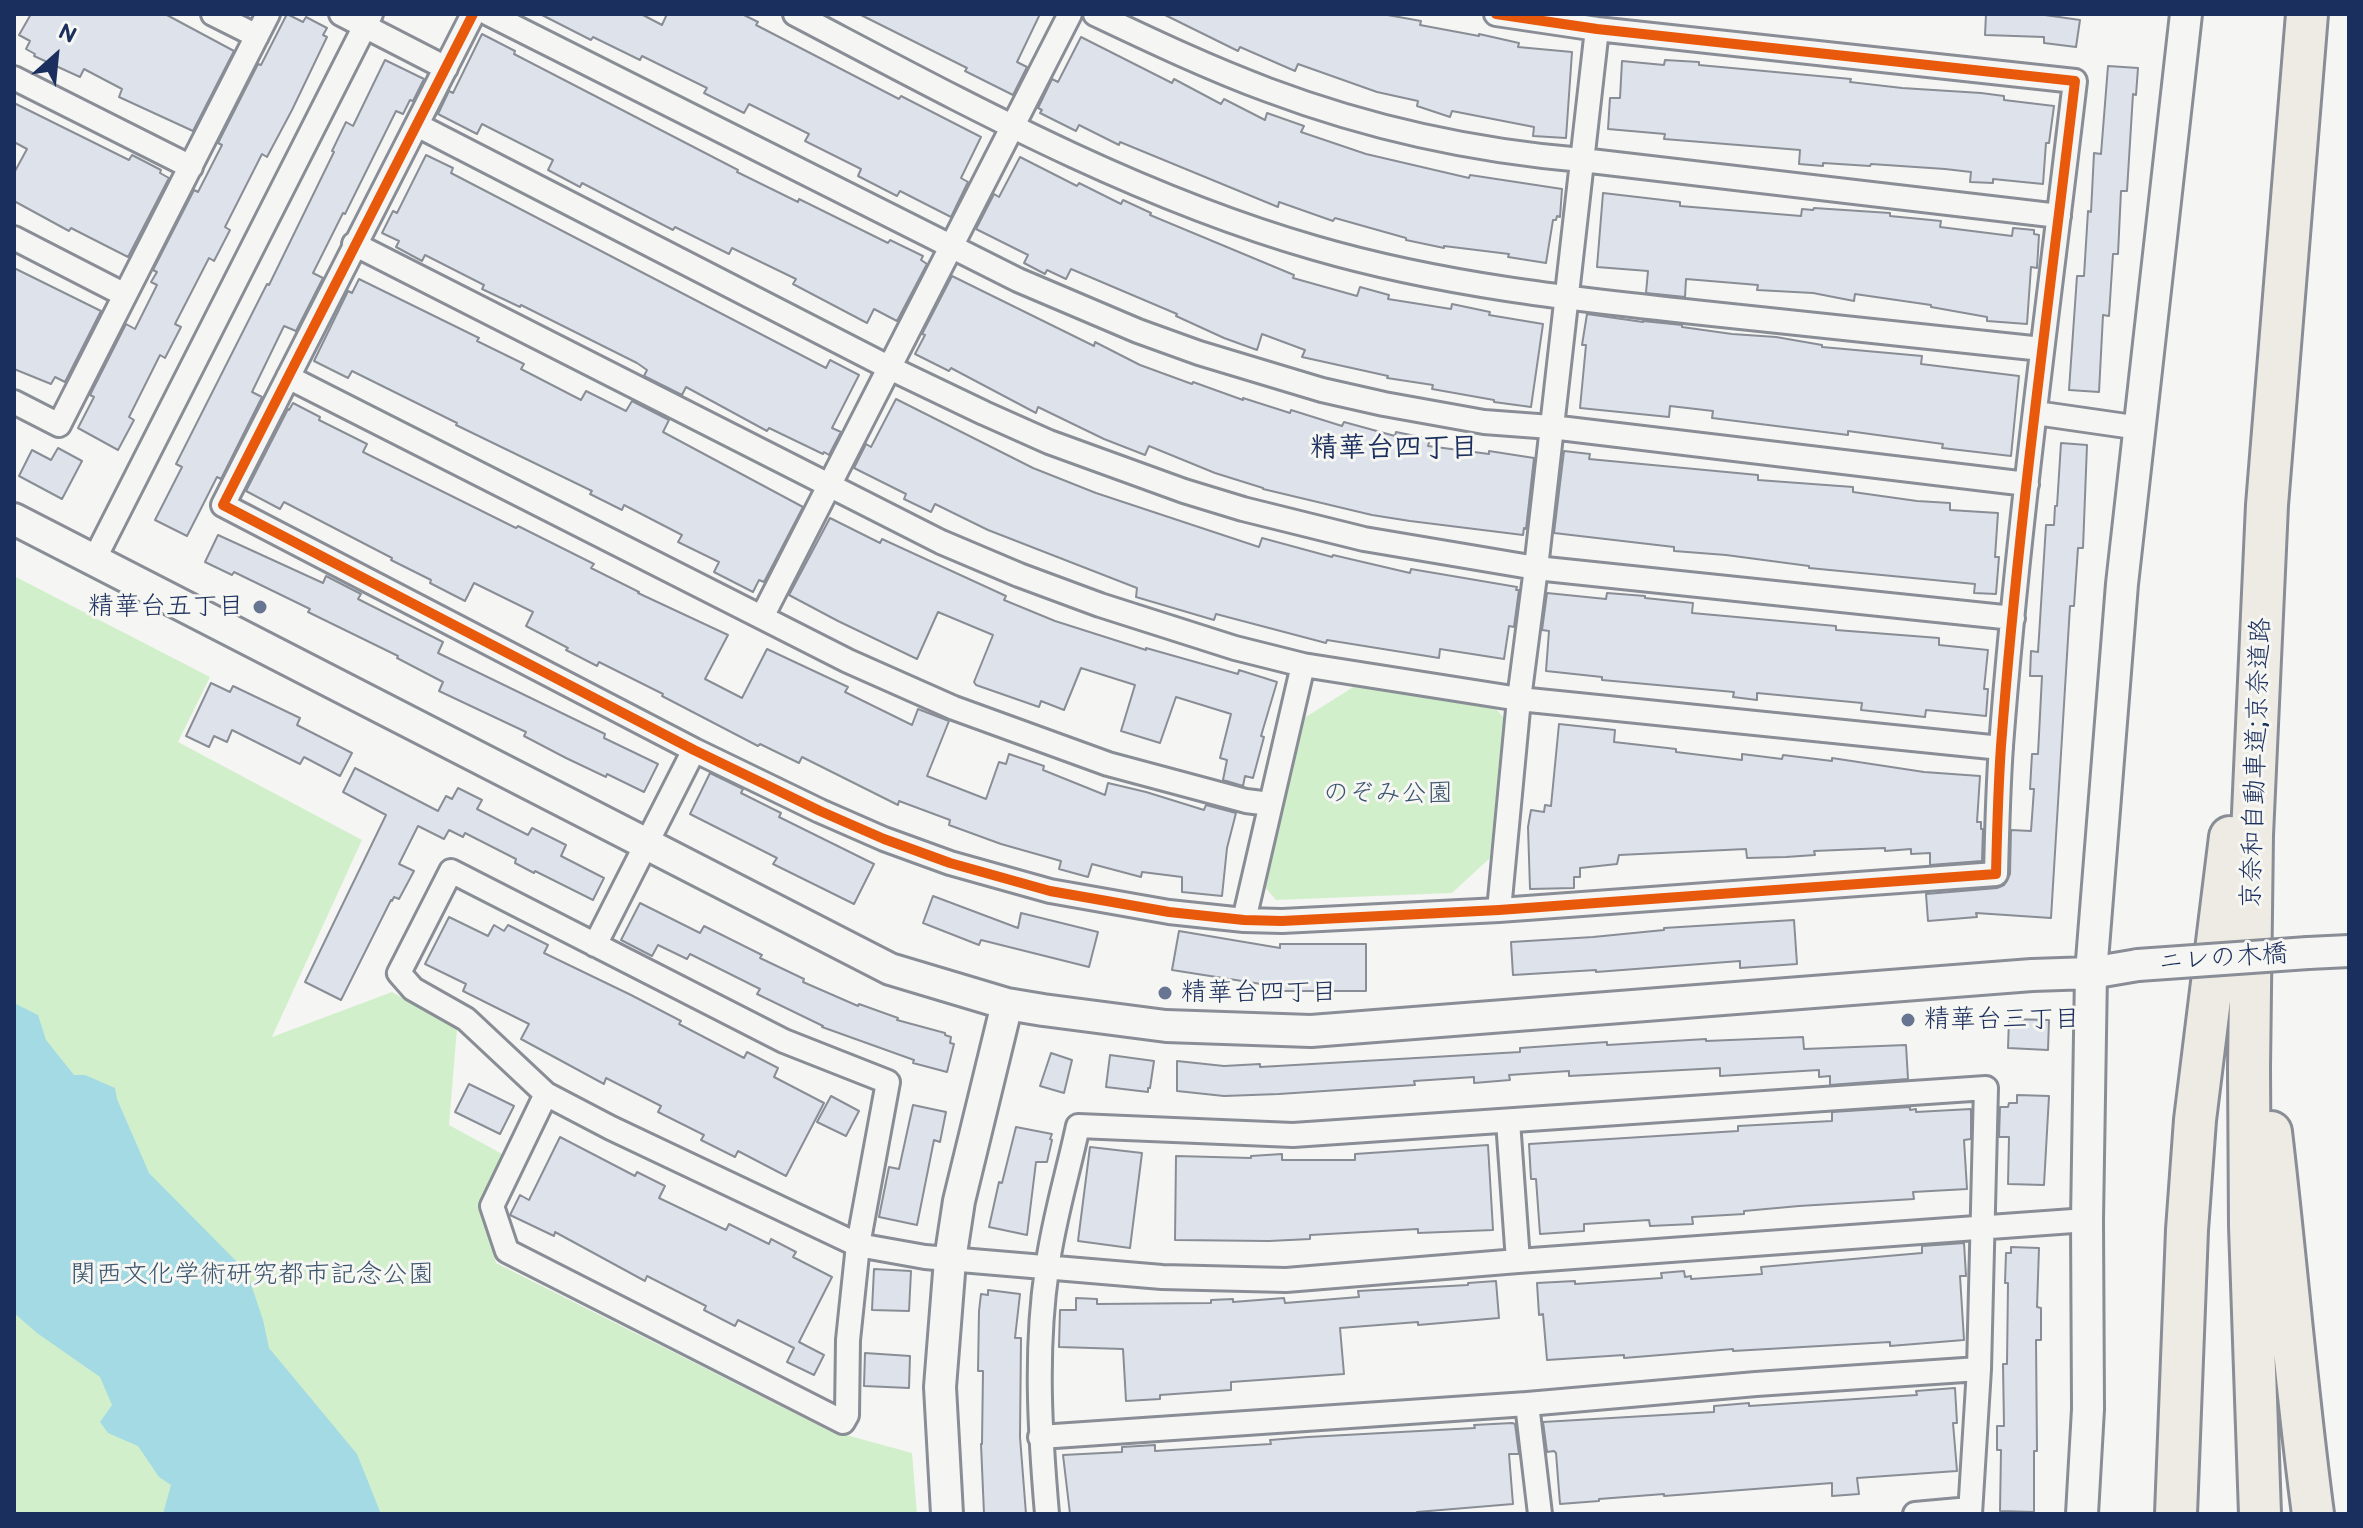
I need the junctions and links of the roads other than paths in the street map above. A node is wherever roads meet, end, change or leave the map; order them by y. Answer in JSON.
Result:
{"nodes":[{"id":1,"x":213,"y":14,"type":"edge"},
{"id":2,"x":268,"y":14,"type":"edge"},
{"id":3,"x":341,"y":14,"type":"edge"},
{"id":4,"x":473,"y":14,"type":"edge"},
{"id":5,"x":489,"y":14,"type":"edge"},
{"id":6,"x":795,"y":14,"type":"edge"},
{"id":7,"x":1070,"y":14,"type":"edge"},
{"id":8,"x":1095,"y":14,"type":"edge"},
{"id":9,"x":1496,"y":14,"type":"edge"},
{"id":10,"x":2186,"y":14,"type":"edge"},
{"id":11,"x":2307,"y":14,"type":"edge"},
{"id":12,"x":2326,"y":14,"type":"edge"},
{"id":13,"x":368,"y":20,"type":"edge"},
{"id":14,"x":1597,"y":29,"type":"junction"},
{"id":15,"x":257,"y":36,"type":"junction"},
{"id":16,"x":446,"y":68,"type":"junction"},
{"id":17,"x":14,"y":78,"type":"edge"},
{"id":18,"x":417,"y":125,"type":"junction"},
{"id":19,"x":1014,"y":128,"type":"junction"},
{"id":20,"x":1582,"y":160,"type":"junction"},
{"id":21,"x":191,"y":167,"type":"junction"},
{"id":22,"x":2059,"y":216,"type":"junction"},
{"id":23,"x":14,"y":238,"type":"edge"},
{"id":24,"x":354,"y":244,"type":"junction"},
{"id":25,"x":953,"y":247,"type":"junction"},
{"id":26,"x":125,"y":295,"type":"junction"},
{"id":27,"x":1568,"y":298,"type":"junction"},
{"id":28,"x":2042,"y":349,"type":"junction"},
{"id":29,"x":890,"y":368,"type":"junction"},
{"id":30,"x":288,"y":377,"type":"junction"},
{"id":31,"x":14,"y":402,"type":"edge"},
{"id":32,"x":2036,"y":413,"type":"junction"},
{"id":33,"x":1551,"y":427,"type":"junction"},
{"id":34,"x":2140,"y":428,"type":"junction"},
{"id":35,"x":2027,"y":484,"type":"junction"},
{"id":36,"x":830,"y":486,"type":"junction"},
{"id":37,"x":2267,"y":505,"type":"junction"},
{"id":38,"x":14,"y":519,"type":"edge"},
{"id":39,"x":94,"y":560,"type":"junction"},
{"id":40,"x":1536,"y":568,"type":"junction"},
{"id":41,"x":762,"y":617,"type":"junction"},
{"id":42,"x":2013,"y":618,"type":"junction"},
{"id":43,"x":1303,"y":665,"type":"junction"},
{"id":44,"x":1519,"y":699,"type":"junction"},
{"id":45,"x":2001,"y":748,"type":"junction"},
{"id":46,"x":694,"y":750,"type":"junction"},
{"id":47,"x":1270,"y":804,"type":"junction"},
{"id":48,"x":648,"y":844,"type":"junction"},
{"id":49,"x":1499,"y":910,"type":"junction"},
{"id":50,"x":1244,"y":920,"type":"junction"},
{"id":51,"x":595,"y":945,"type":"junction"},
{"id":52,"x":2349,"y":951,"type":"edge"},
{"id":53,"x":2091,"y":973,"type":"junction"},
{"id":54,"x":1007,"y":1004,"type":"junction"},
{"id":55,"x":546,"y":1094,"type":"junction"},
{"id":56,"x":1508,"y":1121,"type":"junction"},
{"id":57,"x":2271,"y":1128,"type":"junction"},
{"id":58,"x":2087,"y":1220,"type":"junction"},
{"id":59,"x":1984,"y":1227,"type":"junction"},
{"id":60,"x":858,"y":1245,"type":"junction"},
{"id":61,"x":950,"y":1260,"type":"junction"},
{"id":62,"x":1518,"y":1261,"type":"junction"},
{"id":63,"x":1047,"y":1269,"type":"junction"},
{"id":64,"x":1979,"y":1369,"type":"junction"},
{"id":65,"x":1527,"y":1404,"type":"junction"},
{"id":66,"x":1040,"y":1437,"type":"junction"},
{"id":67,"x":1970,"y":1512,"type":"edge"},
{"id":68,"x":947,"y":1514,"type":"edge"},
{"id":69,"x":1047,"y":1514,"type":"edge"},
{"id":70,"x":1540,"y":1514,"type":"edge"},
{"id":71,"x":1915,"y":1514,"type":"edge"},
{"id":72,"x":2082,"y":1514,"type":"edge"},
{"id":73,"x":2176,"y":1514,"type":"edge"},
{"id":74,"x":2260,"y":1514,"type":"edge"},
{"id":75,"x":2279,"y":1514,"type":"edge"},
{"id":76,"x":2313,"y":1514,"type":"edge"}],
"edges":[{"from":1,"to":15,"type":"street"},
{"from":2,"to":15,"type":"street"},
{"from":3,"to":13,"type":"street"},
{"from":4,"to":16,"type":"street"},
{"from":5,"to":25,"type":"street"},
{"from":6,"to":19,"type":"street"},
{"from":7,"to":19,"type":"street"},
{"from":8,"to":20,"type":"street"},
{"from":9,"to":14,"type":"street"},
{"from":10,"to":34,"type":"street"},
{"from":11,"to":37,"type":"highway","name":"京奈和自動車道;京奈道路"},
{"from":12,"to":57,"type":"highway","name":"京奈和自動車道;京奈道路"},
{"from":13,"to":16,"type":"street"},
{"from":13,"to":39,"type":"street"},
{"from":14,"to":20,"type":"street"},
{"from":14,"to":22,"type":"street"},
{"from":15,"to":21,"type":"street"},
{"from":16,"to":18,"type":"street"},
{"from":17,"to":21,"type":"street"},
{"from":18,"to":24,"type":"street"},
{"from":18,"to":29,"type":"street"},
{"from":19,"to":25,"type":"street"},
{"from":19,"to":27,"type":"street"},
{"from":20,"to":22,"type":"street"},
{"from":20,"to":27,"type":"street"},
{"from":21,"to":26,"type":"street"},
{"from":22,"to":28,"type":"street"},
{"from":23,"to":26,"type":"street"},
{"from":24,"to":30,"type":"street"},
{"from":24,"to":36,"type":"street"},
{"from":25,"to":29,"type":"street"},
{"from":25,"to":33,"type":"street"},
{"from":26,"to":31,"type":"street"},
{"from":27,"to":28,"type":"street"},
{"from":27,"to":33,"type":"street"},
{"from":28,"to":32,"type":"street"},
{"from":29,"to":36,"type":"street"},
{"from":29,"to":40,"type":"street"},
{"from":30,"to":41,"type":"street"},
{"from":30,"to":46,"type":"street"},
{"from":32,"to":34,"type":"street"},
{"from":32,"to":35,"type":"street"},
{"from":33,"to":35,"type":"street"},
{"from":33,"to":40,"type":"street"},
{"from":34,"to":53,"type":"street"},
{"from":35,"to":42,"type":"street"},
{"from":36,"to":41,"type":"street"},
{"from":36,"to":43,"type":"street"},
{"from":37,"to":73,"type":"highway"},
{"from":37,"to":74,"type":"highway","name":"京奈和自動車道;京奈道路"},
{"from":38,"to":39,"type":"street","name":"ニレの木橋"},
{"from":39,"to":48,"type":"street","name":"ニレの木橋"},
{"from":40,"to":42,"type":"street"},
{"from":40,"to":44,"type":"street"},
{"from":41,"to":47,"type":"street"},
{"from":42,"to":45,"type":"street"},
{"from":43,"to":44,"type":"street"},
{"from":43,"to":47,"type":"street"},
{"from":44,"to":45,"type":"street"},
{"from":44,"to":49,"type":"street"},
{"from":45,"to":49,"type":"street"},
{"from":46,"to":48,"type":"street"},
{"from":46,"to":50,"type":"street"},
{"from":47,"to":50,"type":"street"},
{"from":48,"to":51,"type":"street"},
{"from":48,"to":54,"type":"street","name":"ニレの木橋"},
{"from":49,"to":50,"type":"street"},
{"from":51,"to":55,"type":"street"},
{"from":51,"to":60,"type":"street"},
{"from":52,"to":53,"type":"street","name":"ニレの木橋","bridge":true},
{"from":53,"to":54,"type":"street","name":"ニレの木橋"},
{"from":53,"to":58,"type":"street"},
{"from":54,"to":61,"type":"street"},
{"from":55,"to":60,"type":"street"},
{"from":55,"to":60,"type":"street"},
{"from":56,"to":59,"type":"street"},
{"from":56,"to":62,"type":"street"},
{"from":56,"to":63,"type":"street"},
{"from":57,"to":75,"type":"highway","name":"京奈和自動車道;京奈道路"},
{"from":57,"to":76,"type":"highway"},
{"from":58,"to":59,"type":"street"},
{"from":58,"to":72,"type":"street"},
{"from":59,"to":62,"type":"street"},
{"from":59,"to":64,"type":"street"},
{"from":60,"to":61,"type":"street"},
{"from":61,"to":63,"type":"street"},
{"from":61,"to":68,"type":"street"},
{"from":62,"to":63,"type":"street"},
{"from":63,"to":66,"type":"street"},
{"from":64,"to":65,"type":"street"},
{"from":64,"to":67,"type":"street"},
{"from":65,"to":66,"type":"street"},
{"from":65,"to":70,"type":"street"},
{"from":66,"to":69,"type":"street"},
{"from":67,"to":71,"type":"street"}]}
